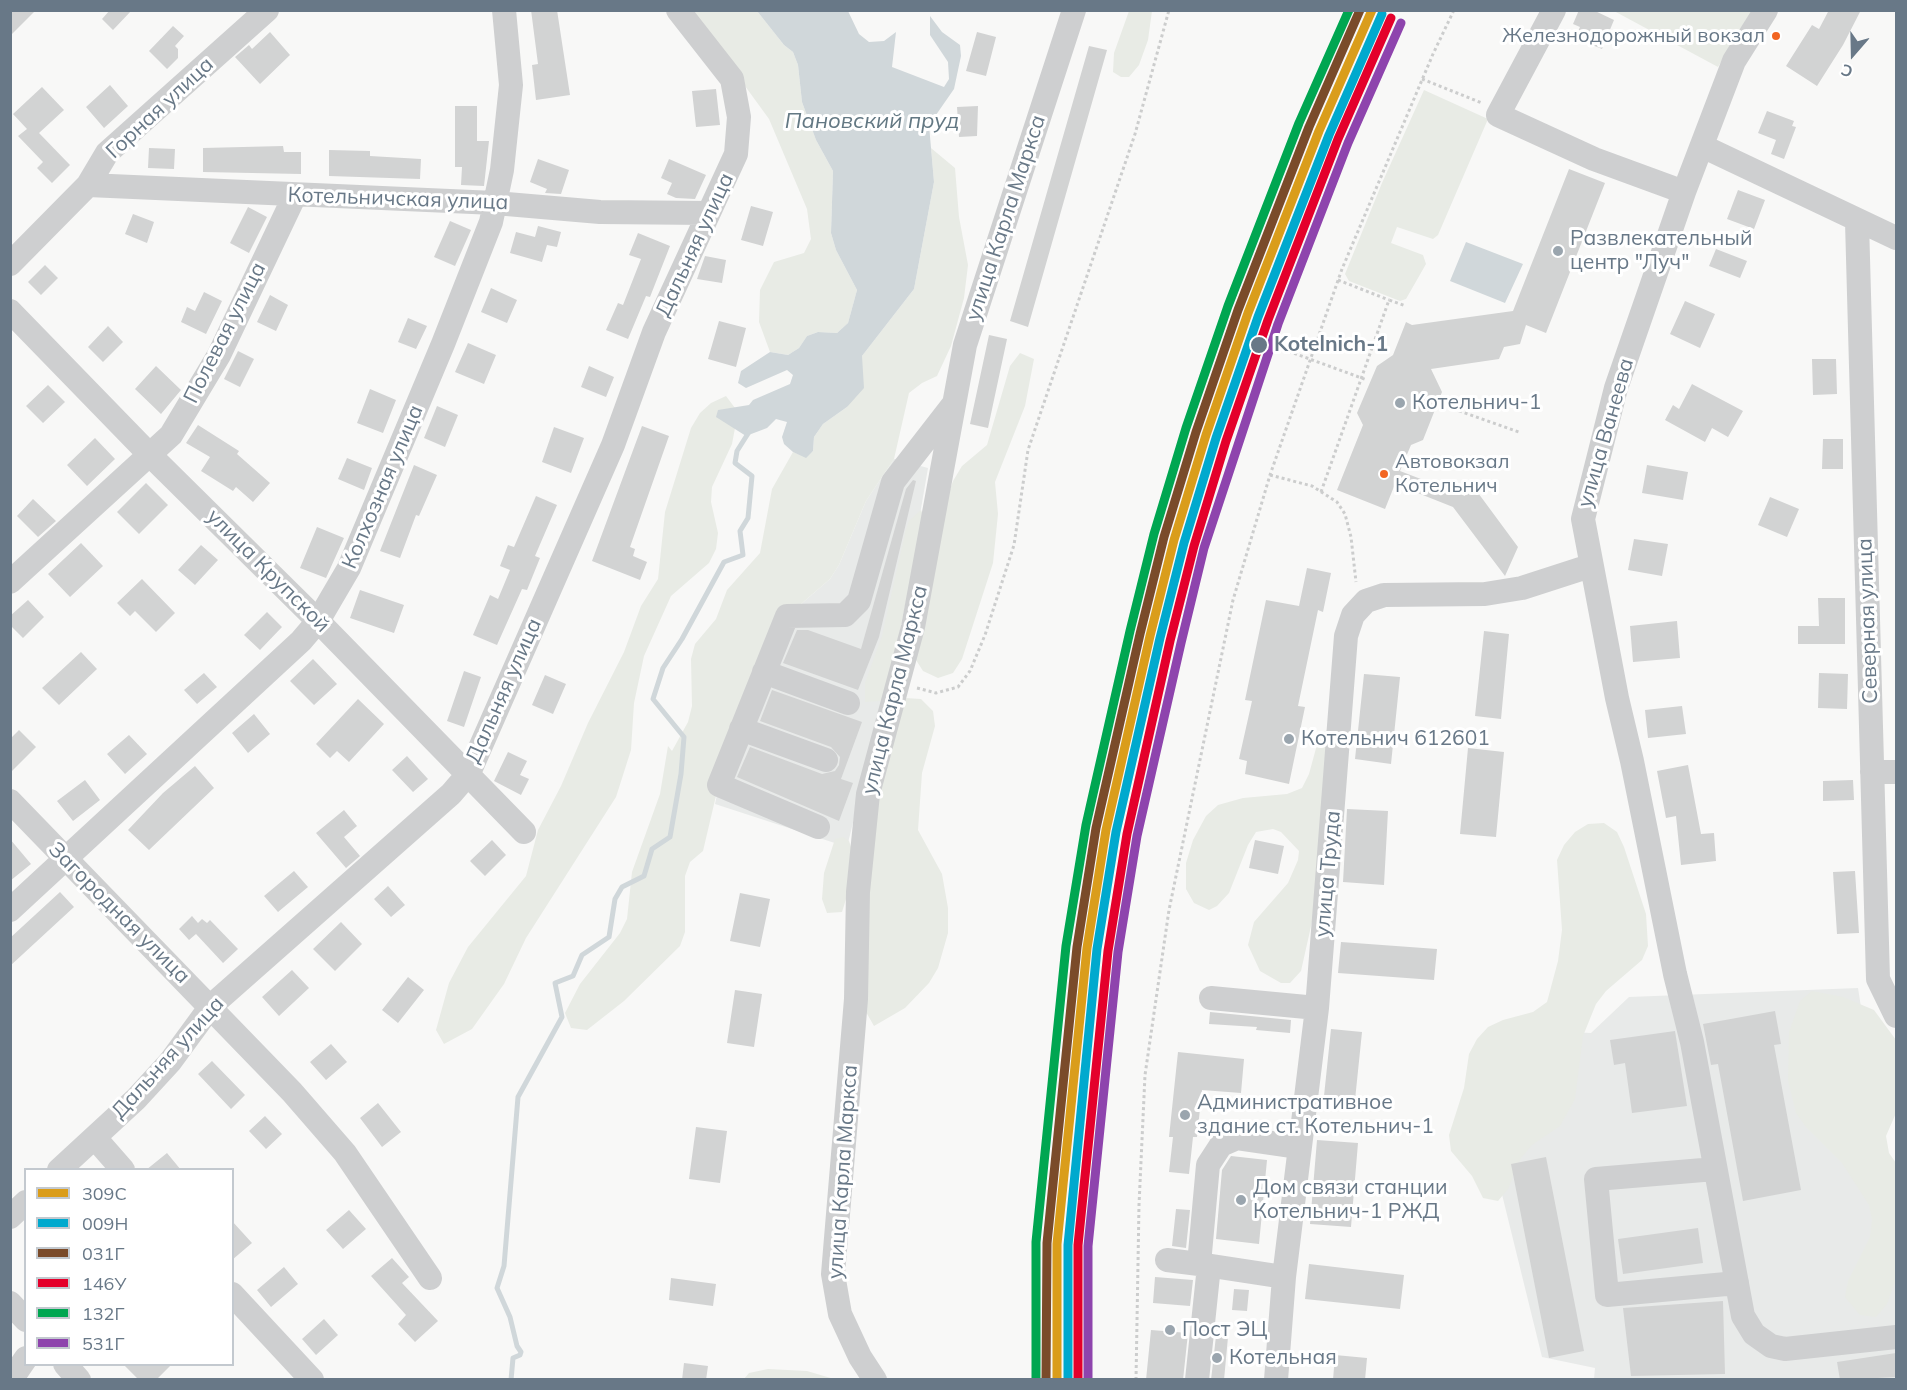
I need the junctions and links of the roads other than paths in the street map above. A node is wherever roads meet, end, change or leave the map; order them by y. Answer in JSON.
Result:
{"nodes":[{"id":1,"x":267,"y":10,"type":"edge"},
{"id":2,"x":504,"y":10,"type":"edge"},
{"id":3,"x":678,"y":10,"type":"edge"},
{"id":4,"x":1074,"y":10,"type":"edge"},
{"id":5,"x":1554,"y":10,"type":"edge"},
{"id":6,"x":1766,"y":10,"type":"edge"},
{"id":7,"x":1702,"y":146,"type":"junction"},
{"id":8,"x":88,"y":185,"type":"junction"},
{"id":9,"x":1684,"y":192,"type":"junction"},
{"id":10,"x":295,"y":195,"type":"junction"},
{"id":11,"x":495,"y":203,"type":"junction"},
{"id":12,"x":708,"y":213,"type":"junction"},
{"id":13,"x":1857,"y":222,"type":"junction"},
{"id":14,"x":1896,"y":238,"type":"edge"},
{"id":15,"x":10,"y":264,"type":"edge"},
{"id":16,"x":10,"y":310,"type":"edge"},
{"id":17,"x":954,"y":404,"type":"junction"},
{"id":18,"x":148,"y":453,"type":"junction"},
{"id":19,"x":1590,"y":566,"type":"junction"},
{"id":20,"x":10,"y":582,"type":"edge"},
{"id":21,"x":318,"y":621,"type":"junction"},
{"id":22,"x":764,"y":672,"type":"junction"},
{"id":23,"x":848,"y":703,"type":"dead end"},
{"id":24,"x":741,"y":729,"type":"junction"},
{"id":25,"x":826,"y":760,"type":"dead end"},
{"id":26,"x":469,"y":772,"type":"junction"},
{"id":27,"x":1872,"y":772,"type":"junction"},
{"id":28,"x":1896,"y":772,"type":"edge"},
{"id":29,"x":10,"y":801,"type":"edge"},
{"id":30,"x":818,"y":827,"type":"dead end"},
{"id":31,"x":524,"y":832,"type":"dead end"},
{"id":32,"x":64,"y":858,"type":"junction"},
{"id":33,"x":10,"y":910,"type":"edge"},
{"id":34,"x":1211,"y":998,"type":"dead end"},
{"id":35,"x":211,"y":1006,"type":"junction"},
{"id":36,"x":1317,"y":1008,"type":"junction"},
{"id":37,"x":1896,"y":1016,"type":"edge"},
{"id":38,"x":95,"y":1138,"type":"junction"},
{"id":39,"x":1299,"y":1147,"type":"junction"},
{"id":40,"x":61,"y":1168,"type":"edge"},
{"id":41,"x":121,"y":1168,"type":"edge"},
{"id":42,"x":1715,"y":1169,"type":"junction"},
{"id":43,"x":24,"y":1204,"type":"edge"},
{"id":44,"x":10,"y":1217,"type":"edge"},
{"id":45,"x":1167,"y":1260,"type":"dead end"},
{"id":46,"x":1204,"y":1265,"type":"junction"},
{"id":47,"x":1284,"y":1276,"type":"junction"},
{"id":48,"x":430,"y":1278,"type":"dead end"},
{"id":49,"x":1737,"y":1283,"type":"junction"},
{"id":50,"x":234,"y":1296,"type":"edge"},
{"id":51,"x":10,"y":1303,"type":"edge"},
{"id":52,"x":24,"y":1318,"type":"edge"},
{"id":53,"x":1896,"y":1337,"type":"edge"},
{"id":54,"x":24,"y":1361,"type":"edge"},
{"id":55,"x":66,"y":1366,"type":"edge"},
{"id":56,"x":11,"y":1380,"type":"edge"},
{"id":57,"x":79,"y":1380,"type":"edge"},
{"id":58,"x":312,"y":1380,"type":"edge"},
{"id":59,"x":875,"y":1380,"type":"edge"},
{"id":60,"x":1197,"y":1380,"type":"edge"},
{"id":61,"x":1276,"y":1380,"type":"edge"}],
"edges":[{"from":1,"to":8,"type":"street","name":"Горная улица"},
{"from":2,"to":11,"type":"street","name":"Колхозная улица"},
{"from":3,"to":12,"type":"street","name":"Дальняя улица"},
{"from":4,"to":17,"type":"street","name":"улица Карла Маркса"},
{"from":5,"to":9,"type":"street"},
{"from":6,"to":7,"type":"street","name":"улица Ванеева"},
{"from":7,"to":9,"type":"street","name":"улица Ванеева"},
{"from":7,"to":13,"type":"street"},
{"from":8,"to":10,"type":"street","name":"Котельничская улица"},
{"from":8,"to":15,"type":"street","name":"Горная улица"},
{"from":9,"to":19,"type":"street","name":"улица Ванеева"},
{"from":10,"to":11,"type":"street","name":"Котельничская улица"},
{"from":10,"to":18,"type":"street","name":"Полевая улица"},
{"from":11,"to":12,"type":"street","name":"Котельничская улица"},
{"from":11,"to":21,"type":"street","name":"Колхозная улица"},
{"from":12,"to":26,"type":"street","name":"Дальняя улица"},
{"from":13,"to":14,"type":"street"},
{"from":13,"to":27,"type":"street","name":"Северная улица"},
{"from":16,"to":18,"type":"street","name":"улица Крупской"},
{"from":17,"to":22,"type":"street"},
{"from":17,"to":59,"type":"street","name":"улица Карла Маркса"},
{"from":18,"to":20,"type":"street","name":"Полевая улица"},
{"from":18,"to":21,"type":"street","name":"улица Крупской"},
{"from":19,"to":36,"type":"street","name":"улица Труда"},
{"from":19,"to":42,"type":"street","name":"улица Ванеева"},
{"from":21,"to":26,"type":"street","name":"улица Крупской"},
{"from":21,"to":32,"type":"street","name":"Колхозная улица"},
{"from":22,"to":23,"type":"street"},
{"from":22,"to":24,"type":"street"},
{"from":24,"to":25,"type":"street"},
{"from":24,"to":30,"type":"street"},
{"from":26,"to":31,"type":"street","name":"улица Крупской"},
{"from":26,"to":35,"type":"street","name":"Дальняя улица"},
{"from":27,"to":28,"type":"street"},
{"from":27,"to":37,"type":"street","name":"Северная улица"},
{"from":29,"to":32,"type":"street","name":"Загородная улица"},
{"from":32,"to":33,"type":"street","name":"Колхозная улица"},
{"from":32,"to":35,"type":"street","name":"Загородная улица"},
{"from":34,"to":36,"type":"street"},
{"from":35,"to":38,"type":"street","name":"Дальняя улица"},
{"from":35,"to":48,"type":"street","name":"Загородная улица"},
{"from":36,"to":39,"type":"street","name":"улица Труда"},
{"from":38,"to":40,"type":"street","name":"Дальняя улица"},
{"from":38,"to":41,"type":"street"},
{"from":39,"to":46,"type":"street"},
{"from":39,"to":47,"type":"street","name":"улица Труда"},
{"from":42,"to":49,"type":"street","name":"улица Ванеева"},
{"from":42,"to":49,"type":"street"},
{"from":43,"to":44,"type":"street"},
{"from":45,"to":46,"type":"street"},
{"from":46,"to":47,"type":"street"},
{"from":46,"to":60,"type":"street"},
{"from":47,"to":61,"type":"street","name":"улица Труда"},
{"from":49,"to":53,"type":"street","name":"улица Ванеева"},
{"from":50,"to":58,"type":"street"},
{"from":51,"to":52,"type":"street"},
{"from":54,"to":56,"type":"street"},
{"from":55,"to":57,"type":"street"}]}
